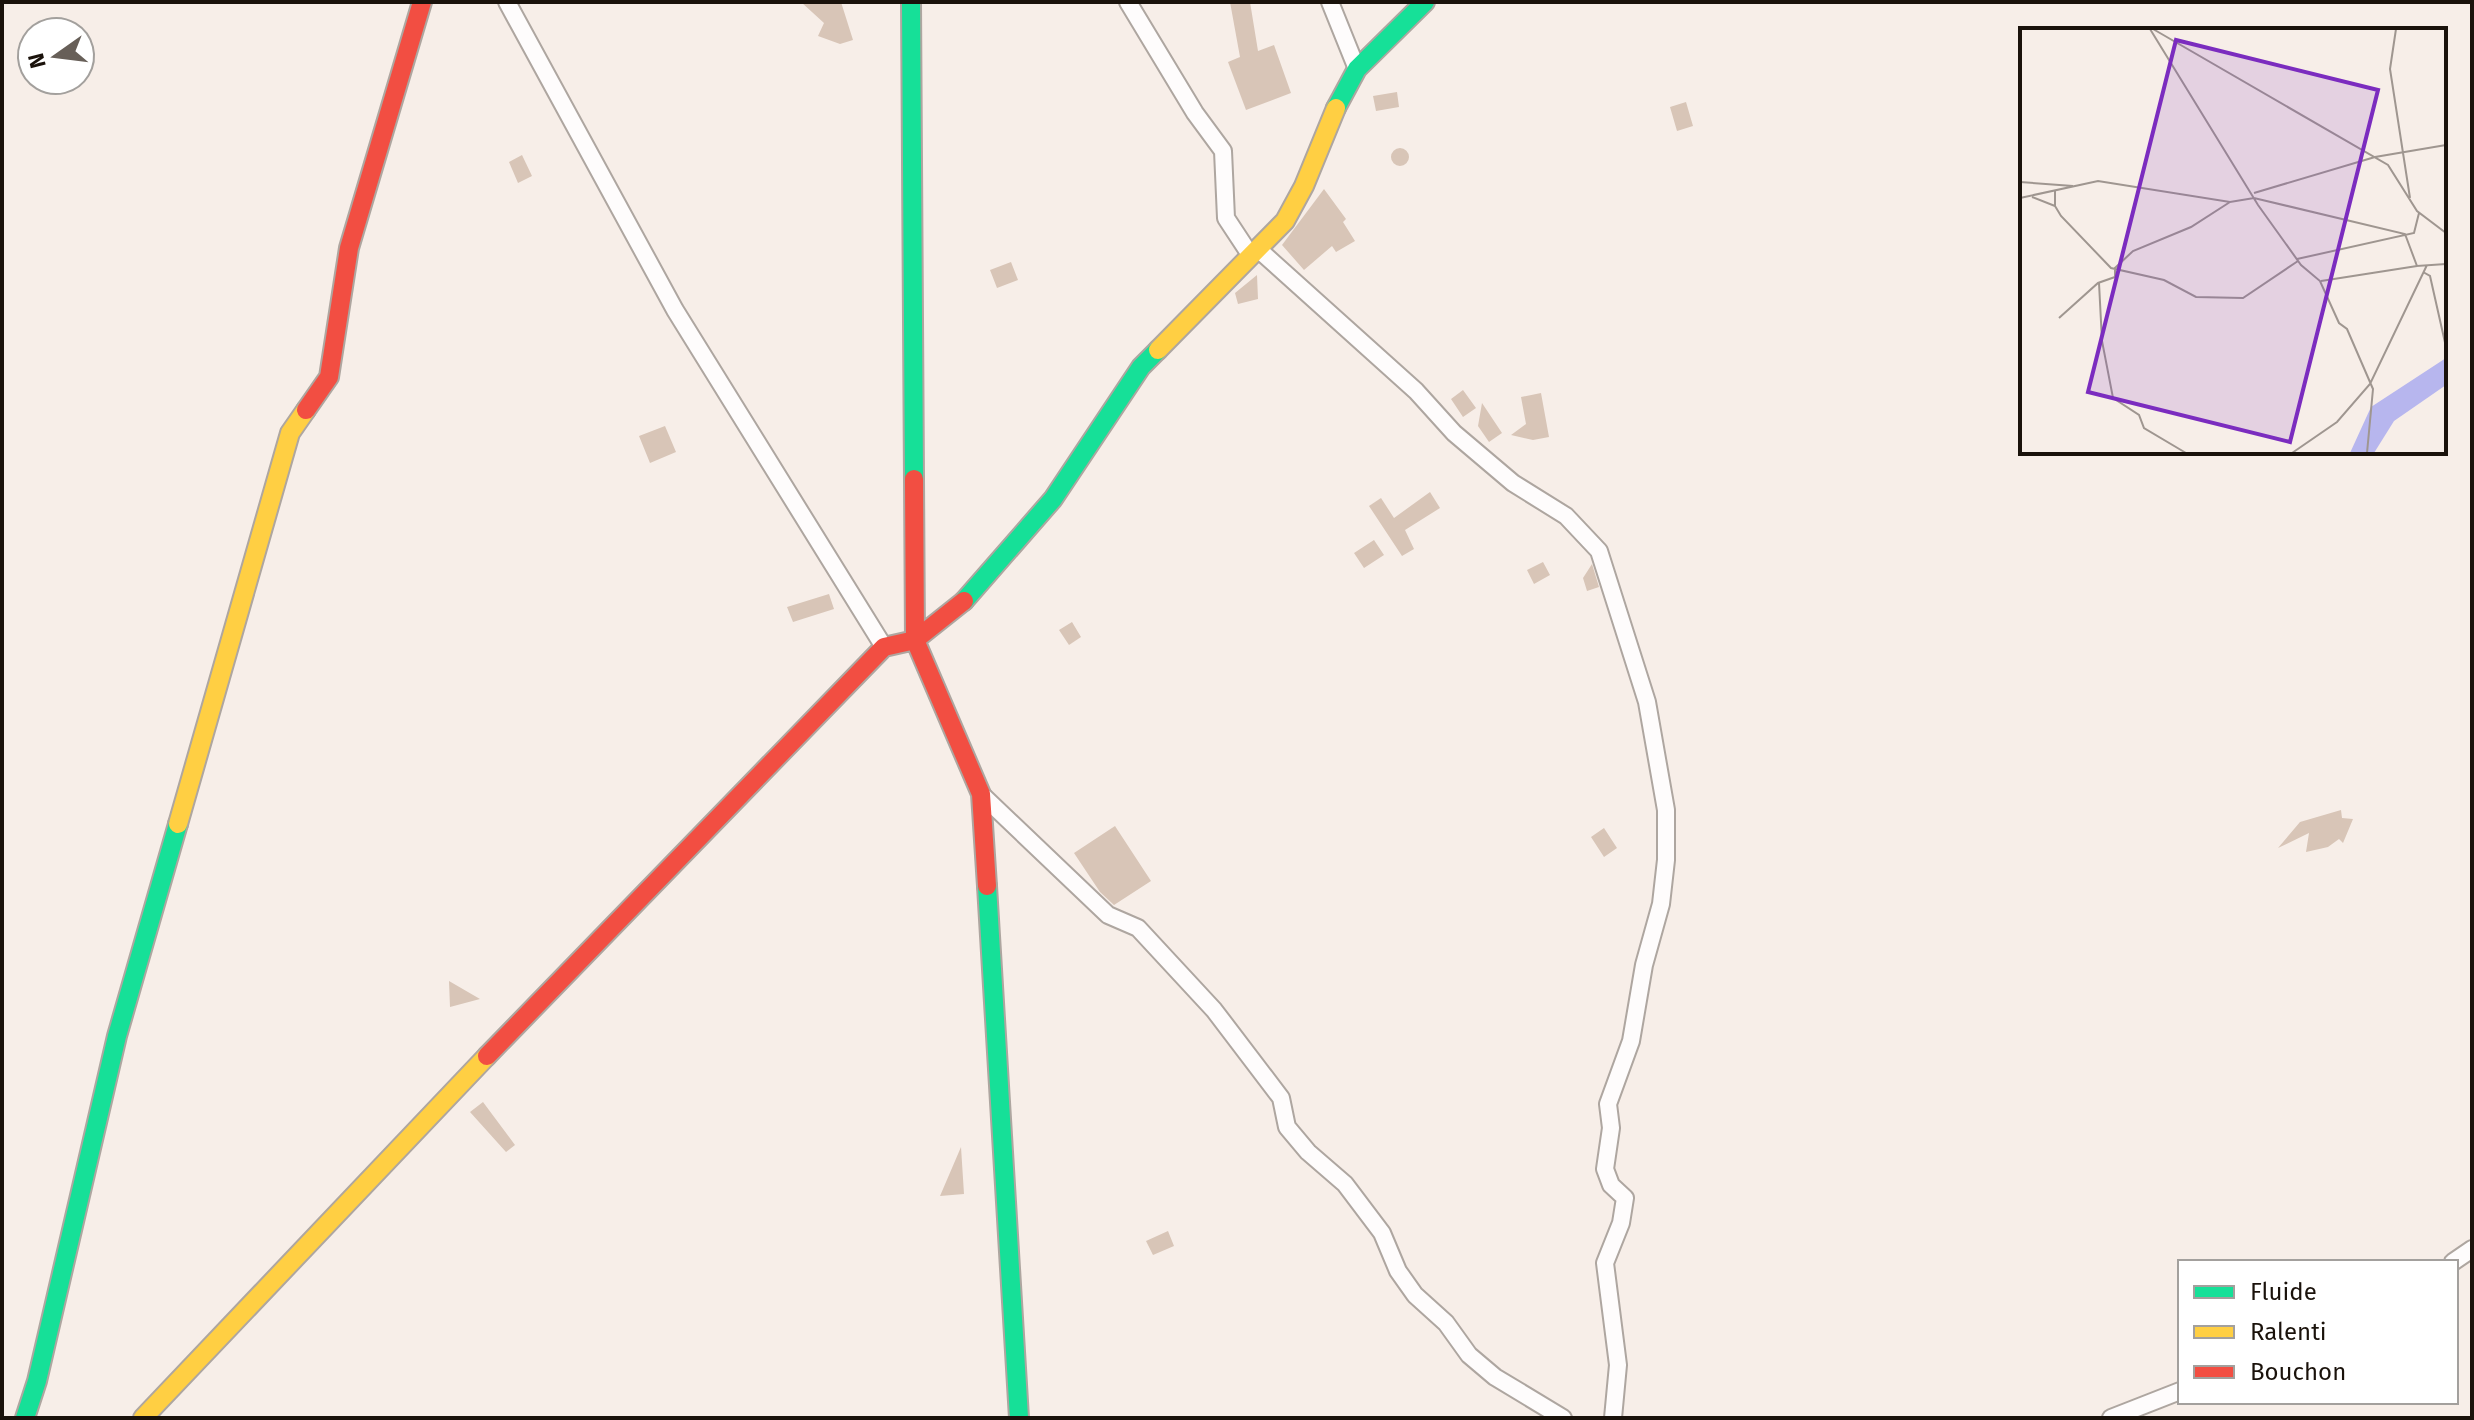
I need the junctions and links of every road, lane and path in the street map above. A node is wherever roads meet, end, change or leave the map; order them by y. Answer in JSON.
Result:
{"nodes":[{"id":1,"x":422,"y":2,"type":"edge"},
{"id":2,"x":507,"y":2,"type":"edge"},
{"id":3,"x":911,"y":2,"type":"edge"},
{"id":4,"x":1128,"y":2,"type":"edge"},
{"id":5,"x":1330,"y":2,"type":"edge"},
{"id":6,"x":1425,"y":2,"type":"edge"},
{"id":7,"x":1357,"y":69,"type":"junction"},
{"id":8,"x":1255,"y":252,"type":"junction"},
{"id":9,"x":915,"y":640,"type":"junction"},
{"id":10,"x":884,"y":647,"type":"junction"},
{"id":11,"x":981,"y":794,"type":"junction"},
{"id":12,"x":2178,"y":1392,"type":"edge"},
{"id":13,"x":25,"y":1418,"type":"edge"},
{"id":14,"x":143,"y":1418,"type":"edge"},
{"id":15,"x":1019,"y":1418,"type":"edge"},
{"id":16,"x":1563,"y":1418,"type":"edge"},
{"id":17,"x":1613,"y":1418,"type":"edge"},
{"id":18,"x":2111,"y":1418,"type":"edge"}],
"edges":[{"from":1,"to":13,"type":"street"},
{"from":2,"to":10,"type":"street"},
{"from":3,"to":9,"type":"street"},
{"from":4,"to":8,"type":"street"},
{"from":5,"to":7,"type":"street"},
{"from":6,"to":7,"type":"street"},
{"from":7,"to":8,"type":"street"},
{"from":8,"to":9,"type":"street"},
{"from":8,"to":17,"type":"street"},
{"from":9,"to":10,"type":"street"},
{"from":9,"to":11,"type":"street"},
{"from":10,"to":14,"type":"street"},
{"from":11,"to":15,"type":"street"},
{"from":11,"to":16,"type":"street"},
{"from":12,"to":18,"type":"street"}]}
